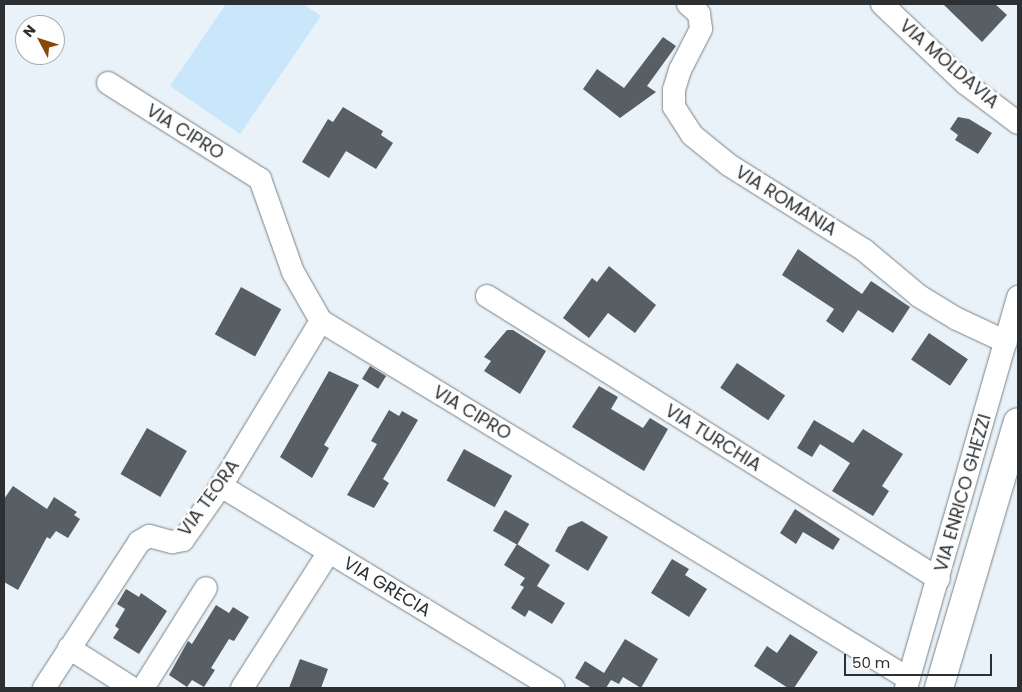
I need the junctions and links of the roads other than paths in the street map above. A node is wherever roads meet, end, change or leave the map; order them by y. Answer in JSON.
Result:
{"nodes":[{"id":1,"x":688,"y":4,"type":"edge"},
{"id":2,"x":882,"y":4,"type":"edge"},
{"id":3,"x":108,"y":83,"type":"dead end"},
{"id":4,"x":1018,"y":123,"type":"edge"},
{"id":5,"x":487,"y":296,"type":"dead end"},
{"id":6,"x":1018,"y":297,"type":"edge"},
{"id":7,"x":321,"y":322,"type":"junction"},
{"id":8,"x":1006,"y":342,"type":"junction"},
{"id":9,"x":1018,"y":422,"type":"edge"},
{"id":10,"x":221,"y":486,"type":"junction"},
{"id":11,"x":329,"y":552,"type":"junction"},
{"id":12,"x":940,"y":579,"type":"junction"},
{"id":13,"x":206,"y":588,"type":"dead end"},
{"id":14,"x":69,"y":648,"type":"junction"},
{"id":15,"x":908,"y":684,"type":"edge"},
{"id":16,"x":44,"y":688,"type":"edge"},
{"id":17,"x":132,"y":688,"type":"edge"},
{"id":18,"x":143,"y":688,"type":"edge"},
{"id":19,"x":242,"y":688,"type":"edge"},
{"id":20,"x":553,"y":688,"type":"edge"},
{"id":21,"x":939,"y":688,"type":"edge"}],
"edges":[{"from":1,"to":8,"type":"street","name":"VIA ROMANIA"},
{"from":2,"to":4,"type":"street","name":"VIA MOLDAVIA"},
{"from":3,"to":7,"type":"street","name":"VIA CIPRO"},
{"from":5,"to":12,"type":"street","name":"VIA TURCHIA"},
{"from":6,"to":8,"type":"street","name":"VIA ENRICO GHEZZI"},
{"from":7,"to":10,"type":"street","name":"VIA TEORA"},
{"from":7,"to":15,"type":"street","name":"VIA CIPRO"},
{"from":8,"to":12,"type":"street","name":"VIA ENRICO GHEZZI"},
{"from":9,"to":21,"type":"main road"},
{"from":10,"to":11,"type":"street","name":"VIA GRECIA"},
{"from":10,"to":14,"type":"street","name":"VIA TEORA"},
{"from":11,"to":19,"type":"street"},
{"from":11,"to":20,"type":"street","name":"VIA GRECIA"},
{"from":12,"to":15,"type":"street","name":"VIA ENRICO GHEZZI"},
{"from":13,"to":18,"type":"street"},
{"from":14,"to":16,"type":"street","name":"VIA TEORA"},
{"from":14,"to":17,"type":"street"}]}
